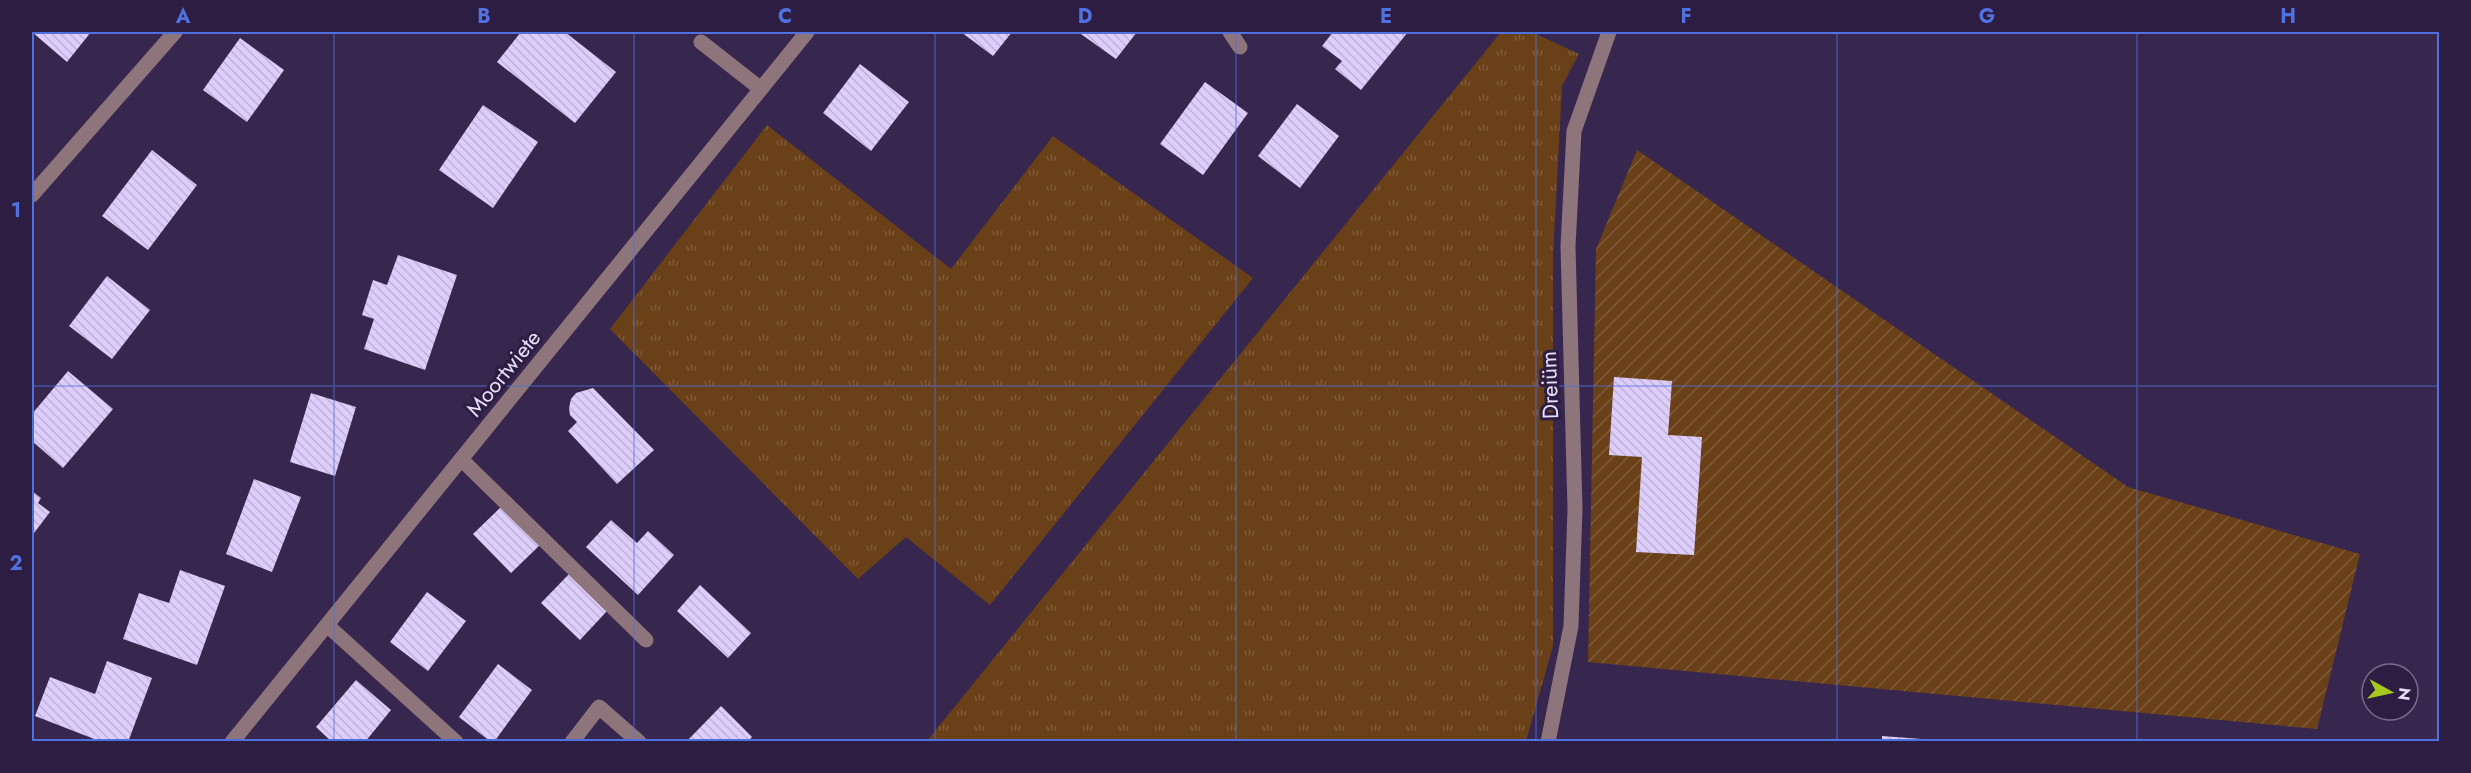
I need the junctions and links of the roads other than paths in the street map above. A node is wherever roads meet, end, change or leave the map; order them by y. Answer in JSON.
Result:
{"nodes":[{"id":1,"x":175,"y":32,"type":"edge"},
{"id":2,"x":807,"y":32,"type":"edge"},
{"id":3,"x":1230,"y":32,"type":"edge"},
{"id":4,"x":1609,"y":32,"type":"edge"},
{"id":5,"x":701,"y":42,"type":"dead end"},
{"id":6,"x":1240,"y":48,"type":"dead end"},
{"id":7,"x":761,"y":88,"type":"junction"},
{"id":8,"x":32,"y":195,"type":"edge"},
{"id":9,"x":462,"y":460,"type":"junction"},
{"id":10,"x":328,"y":626,"type":"junction"},
{"id":11,"x":646,"y":640,"type":"dead end"},
{"id":12,"x":232,"y":741,"type":"edge"},
{"id":13,"x":456,"y":741,"type":"edge"},
{"id":14,"x":572,"y":741,"type":"edge"},
{"id":15,"x":639,"y":741,"type":"edge"},
{"id":16,"x":1548,"y":741,"type":"edge"}],
"edges":[{"from":1,"to":8,"type":"street"},
{"from":2,"to":7,"type":"street","name":"Moortwiete"},
{"from":3,"to":6,"type":"street"},
{"from":4,"to":16,"type":"street","name":"Dreiüm"},
{"from":5,"to":7,"type":"street"},
{"from":7,"to":9,"type":"street","name":"Moortwiete"},
{"from":9,"to":10,"type":"street","name":"Moortwiete"},
{"from":9,"to":11,"type":"street"},
{"from":10,"to":12,"type":"street","name":"Moortwiete"},
{"from":10,"to":13,"type":"street"},
{"from":14,"to":15,"type":"street"}]}
